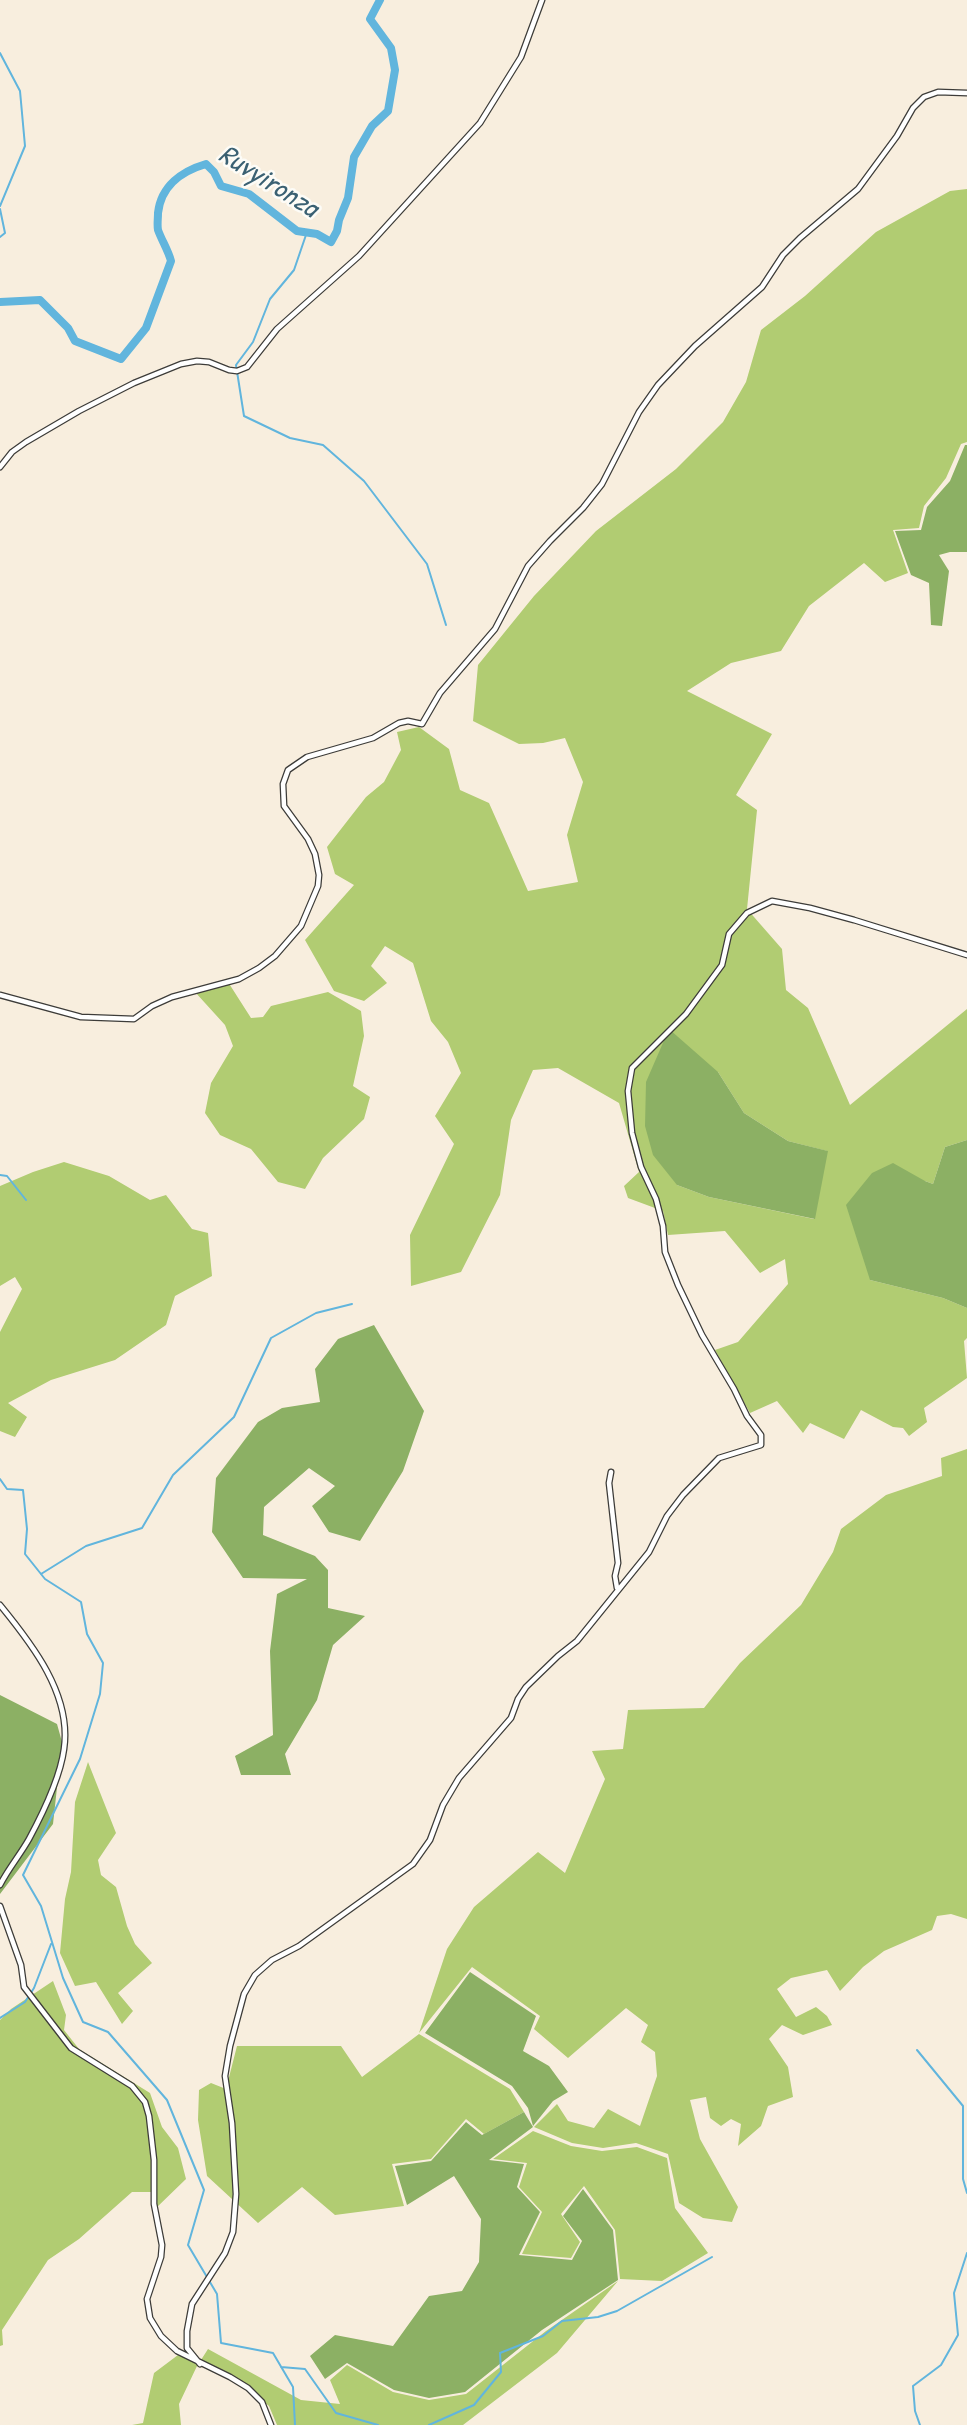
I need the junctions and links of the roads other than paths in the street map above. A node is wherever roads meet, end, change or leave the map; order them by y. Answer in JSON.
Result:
{"nodes":[{"id":1,"x":542,"y":0,"type":"edge"},
{"id":2,"x":967,"y":93,"type":"edge"},
{"id":3,"x":0,"y":467,"type":"edge"},
{"id":4,"x":967,"y":956,"type":"edge"},
{"id":5,"x":0,"y":995,"type":"edge"},
{"id":6,"x":611,"y":1472,"type":"dead end"},
{"id":7,"x":617,"y":1589,"type":"junction"},
{"id":8,"x":0,"y":1605,"type":"edge"},
{"id":9,"x":0,"y":1885,"type":"edge"},
{"id":10,"x":0,"y":1906,"type":"edge"},
{"id":11,"x":200,"y":2364,"type":"junction"},
{"id":12,"x":271,"y":2425,"type":"edge"}],
"edges":[{"from":1,"to":3,"type":"street"},
{"from":2,"to":5,"type":"street"},
{"from":4,"to":7,"type":"street"},
{"from":6,"to":7,"type":"street"},
{"from":7,"to":11,"type":"street"},
{"from":8,"to":9,"type":"street"},
{"from":10,"to":11,"type":"street"},
{"from":11,"to":12,"type":"street"}]}
